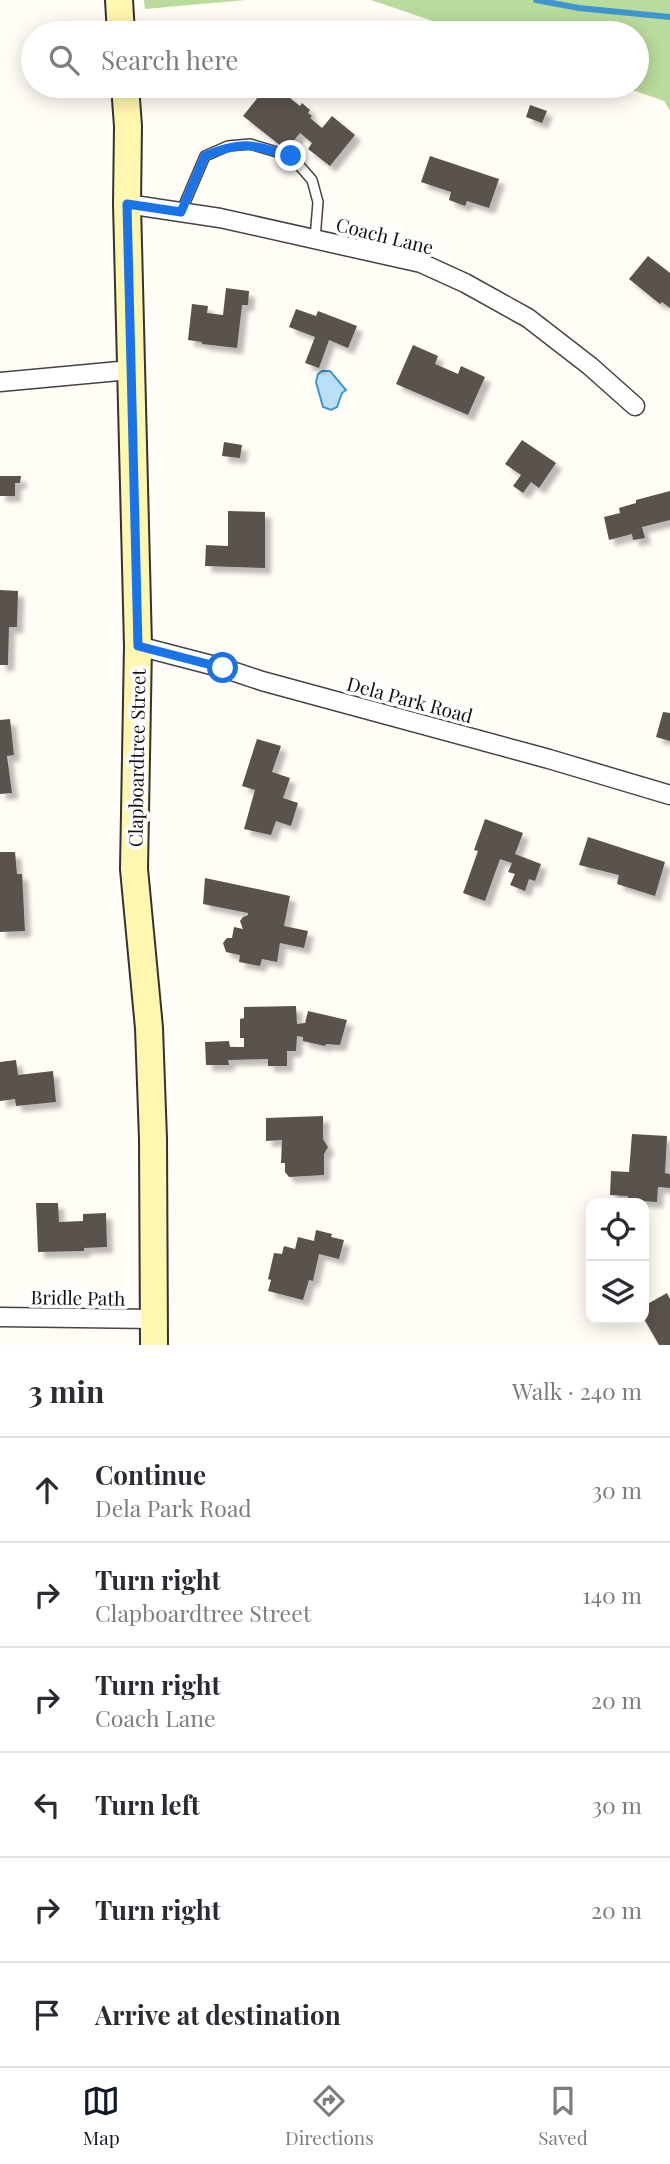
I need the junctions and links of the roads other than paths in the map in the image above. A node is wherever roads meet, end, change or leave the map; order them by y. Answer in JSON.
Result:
{"nodes":[{"id":1,"x":119,"y":0,"type":"edge"},
{"id":2,"x":120,"y":21,"type":"edge"},
{"id":3,"x":126,"y":98,"type":"edge"},
{"id":4,"x":127,"y":204,"type":"junction"},
{"id":5,"x":181,"y":212,"type":"junction"},
{"id":6,"x":314,"y":239,"type":"junction"},
{"id":7,"x":130,"y":370,"type":"junction"},
{"id":8,"x":0,"y":382,"type":"edge"},
{"id":9,"x":635,"y":406,"type":"dead end"},
{"id":10,"x":138,"y":646,"type":"junction"},
{"id":11,"x":670,"y":795,"type":"edge"},
{"id":12,"x":0,"y":1317,"type":"edge"},
{"id":13,"x":154,"y":1332,"type":"edge"}],
"edges":[{"from":1,"to":2,"type":"street"},
{"from":3,"to":4,"type":"street","name":"Clapboardtree Street"},
{"from":4,"to":5,"type":"street","name":"Coach Lane"},
{"from":4,"to":7,"type":"street","name":"Clapboardtree Street"},
{"from":5,"to":6,"type":"street","name":"Coach Lane"},
{"from":5,"to":6,"type":"lane"},
{"from":6,"to":9,"type":"street","name":"Coach Lane"},
{"from":7,"to":8,"type":"street"},
{"from":7,"to":10,"type":"street","name":"Clapboardtree Street"},
{"from":10,"to":11,"type":"street","name":"Dela Park Road"},
{"from":10,"to":13,"type":"street","name":"Clapboardtree Street"},
{"from":12,"to":13,"type":"street","name":"Bridle Path"}]}
